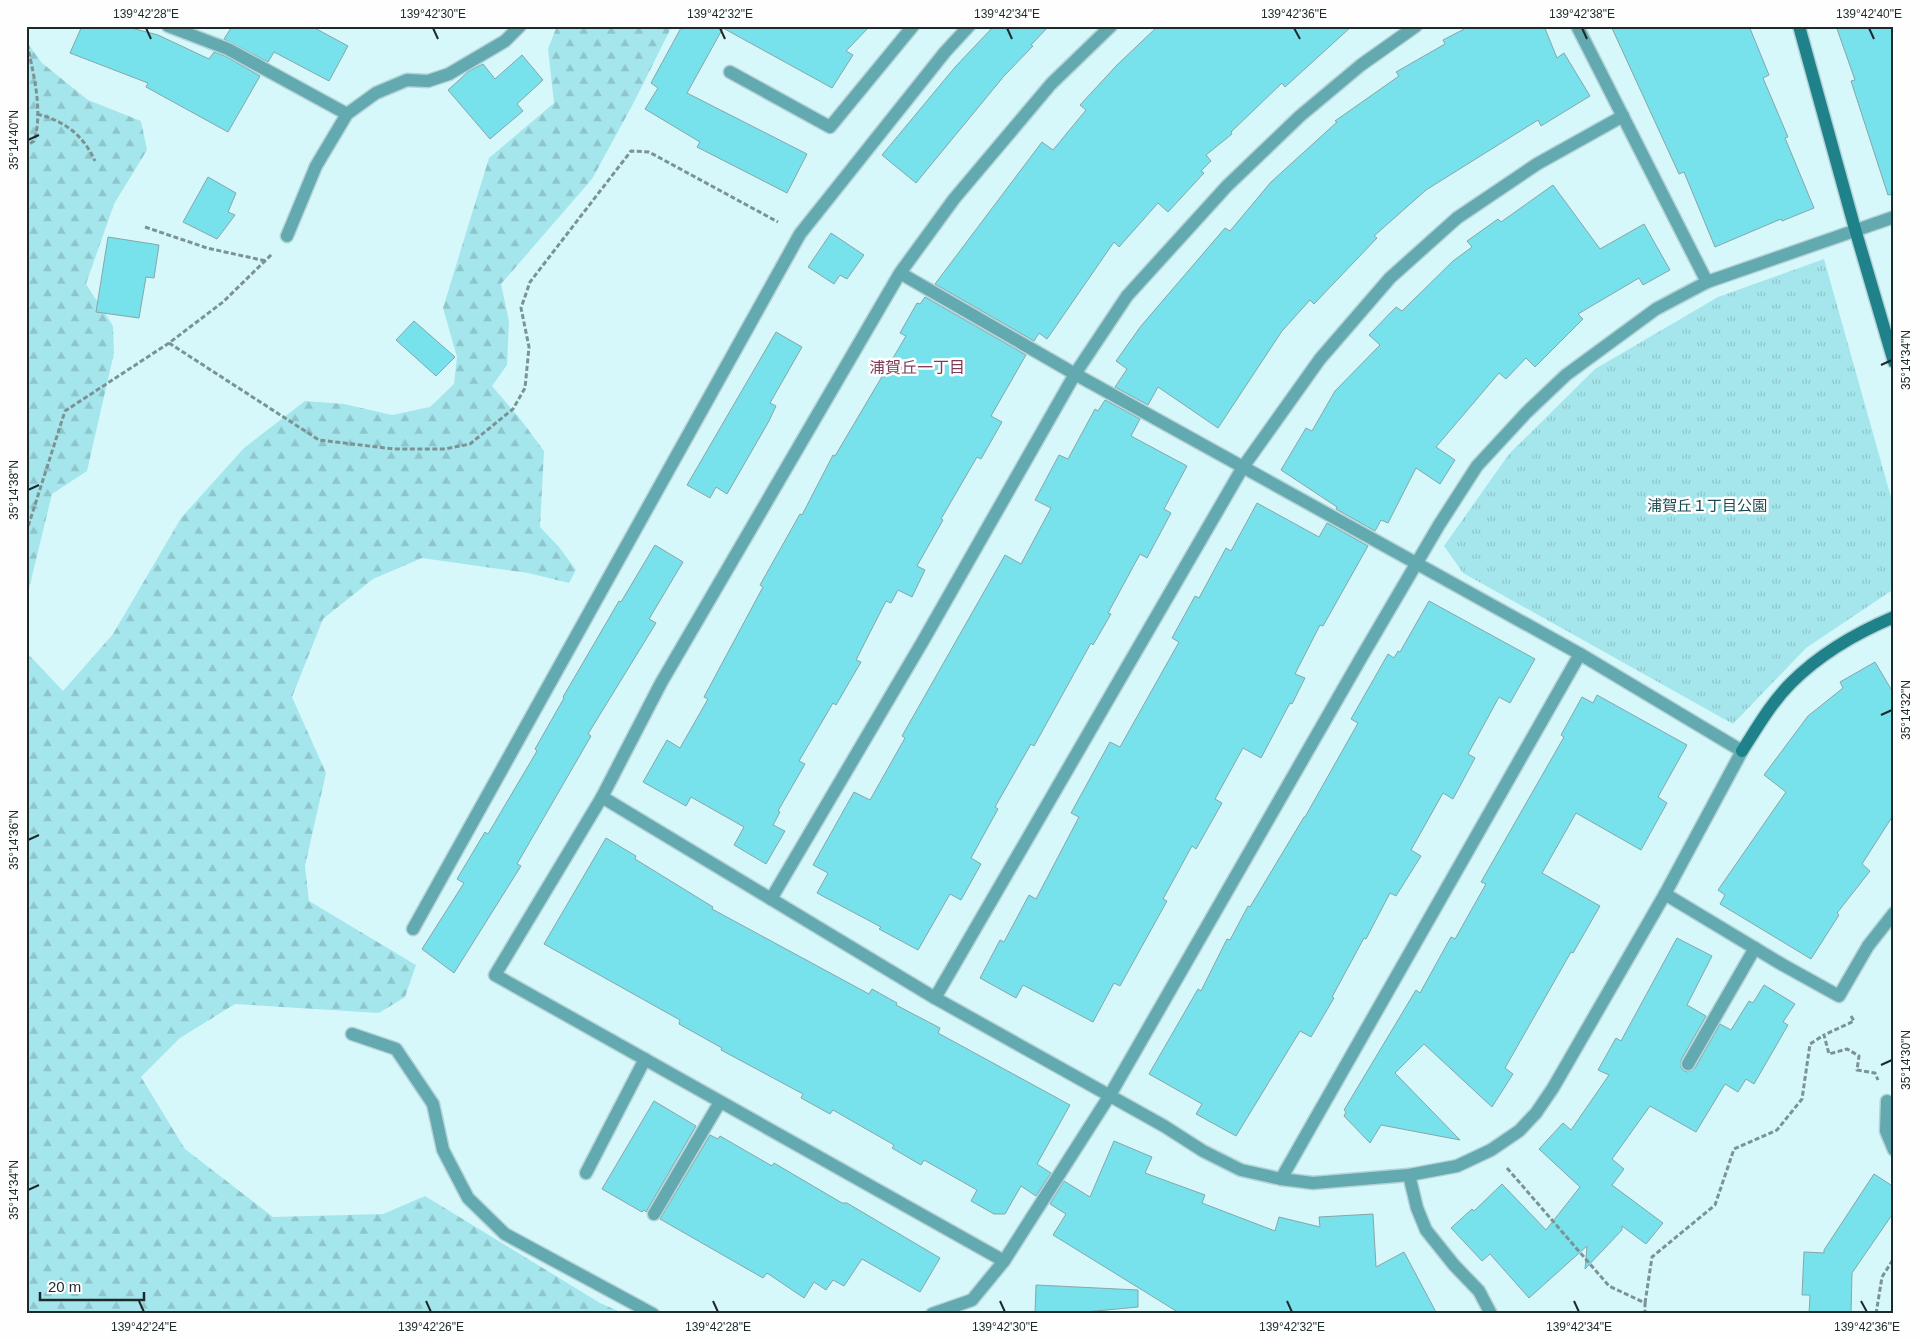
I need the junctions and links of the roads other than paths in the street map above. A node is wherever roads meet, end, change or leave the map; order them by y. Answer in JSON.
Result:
{"nodes":[{"id":1,"x":168,"y":26,"type":"edge"},
{"id":2,"x":520,"y":26,"type":"edge"},
{"id":3,"x":913,"y":26,"type":"edge"},
{"id":4,"x":969,"y":26,"type":"edge"},
{"id":5,"x":1111,"y":26,"type":"edge"},
{"id":6,"x":1416,"y":26,"type":"edge"},
{"id":7,"x":1577,"y":26,"type":"edge"},
{"id":8,"x":1798,"y":26,"type":"edge"},
{"id":9,"x":730,"y":72,"type":"dead end"},
{"id":10,"x":347,"y":114,"type":"junction"},
{"id":11,"x":1623,"y":116,"type":"junction"},
{"id":12,"x":1894,"y":217,"type":"edge"},
{"id":13,"x":1854,"y":229,"type":"junction"},
{"id":14,"x":287,"y":236,"type":"road end"},
{"id":15,"x":900,"y":273,"type":"junction"},
{"id":16,"x":1707,"y":282,"type":"junction"},
{"id":17,"x":1894,"y":362,"type":"edge"},
{"id":18,"x":1075,"y":374,"type":"junction"},
{"id":19,"x":1243,"y":467,"type":"junction"},
{"id":20,"x":1416,"y":564,"type":"junction"},
{"id":21,"x":1894,"y":618,"type":"edge"},
{"id":22,"x":1580,"y":654,"type":"junction"},
{"id":23,"x":1742,"y":751,"type":"junction"},
{"id":24,"x":602,"y":797,"type":"junction"},
{"id":25,"x":1665,"y":894,"type":"junction"},
{"id":26,"x":772,"y":899,"type":"junction"},
{"id":27,"x":1894,"y":913,"type":"edge"},
{"id":28,"x":413,"y":929,"type":"dead end"},
{"id":29,"x":1755,"y":948,"type":"junction"},
{"id":30,"x":935,"y":998,"type":"junction"},
{"id":31,"x":352,"y":1034,"type":"dead end"},
{"id":32,"x":645,"y":1059,"type":"junction"},
{"id":33,"x":1688,"y":1064,"type":"dead end"},
{"id":34,"x":1110,"y":1096,"type":"junction"},
{"id":35,"x":720,"y":1102,"type":"junction"},
{"id":36,"x":1887,"y":1102,"type":"road end"},
{"id":37,"x":1894,"y":1150,"type":"edge"},
{"id":38,"x":586,"y":1173,"type":"dead end"},
{"id":39,"x":1409,"y":1175,"type":"junction"},
{"id":40,"x":1280,"y":1179,"type":"junction"},
{"id":41,"x":654,"y":1214,"type":"dead end"},
{"id":42,"x":1004,"y":1261,"type":"junction"},
{"id":43,"x":653,"y":1314,"type":"edge"},
{"id":44,"x":932,"y":1314,"type":"edge"},
{"id":45,"x":1491,"y":1314,"type":"edge"}],
"edges":[{"from":1,"to":10,"type":"street"},
{"from":2,"to":10,"type":"street"},
{"from":3,"to":9,"type":"street"},
{"from":4,"to":28,"type":"street"},
{"from":5,"to":15,"type":"street"},
{"from":6,"to":18,"type":"street"},
{"from":7,"to":11,"type":"street"},
{"from":8,"to":13,"type":"street"},
{"from":10,"to":14,"type":"street"},
{"from":11,"to":16,"type":"street"},
{"from":11,"to":19,"type":"street"},
{"from":12,"to":13,"type":"street"},
{"from":13,"to":16,"type":"street"},
{"from":13,"to":17,"type":"street"},
{"from":15,"to":18,"type":"street"},
{"from":15,"to":24,"type":"street"},
{"from":16,"to":20,"type":"street"},
{"from":18,"to":19,"type":"street"},
{"from":18,"to":26,"type":"street"},
{"from":19,"to":20,"type":"street"},
{"from":19,"to":30,"type":"street"},
{"from":20,"to":22,"type":"street"},
{"from":20,"to":34,"type":"street"},
{"from":21,"to":23,"type":"street"},
{"from":22,"to":23,"type":"street"},
{"from":22,"to":40,"type":"street"},
{"from":23,"to":25,"type":"street"},
{"from":24,"to":26,"type":"street"},
{"from":24,"to":32,"type":"street"},
{"from":25,"to":29,"type":"street"},
{"from":25,"to":39,"type":"street"},
{"from":26,"to":30,"type":"street"},
{"from":27,"to":29,"type":"street"},
{"from":29,"to":33,"type":"street"},
{"from":30,"to":34,"type":"street"},
{"from":31,"to":43,"type":"street"},
{"from":32,"to":35,"type":"street"},
{"from":32,"to":38,"type":"street"},
{"from":34,"to":40,"type":"street"},
{"from":34,"to":42,"type":"street"},
{"from":35,"to":41,"type":"street"},
{"from":35,"to":42,"type":"street"},
{"from":36,"to":37,"type":"street"},
{"from":39,"to":40,"type":"street"},
{"from":39,"to":45,"type":"street"},
{"from":42,"to":44,"type":"street"}]}
